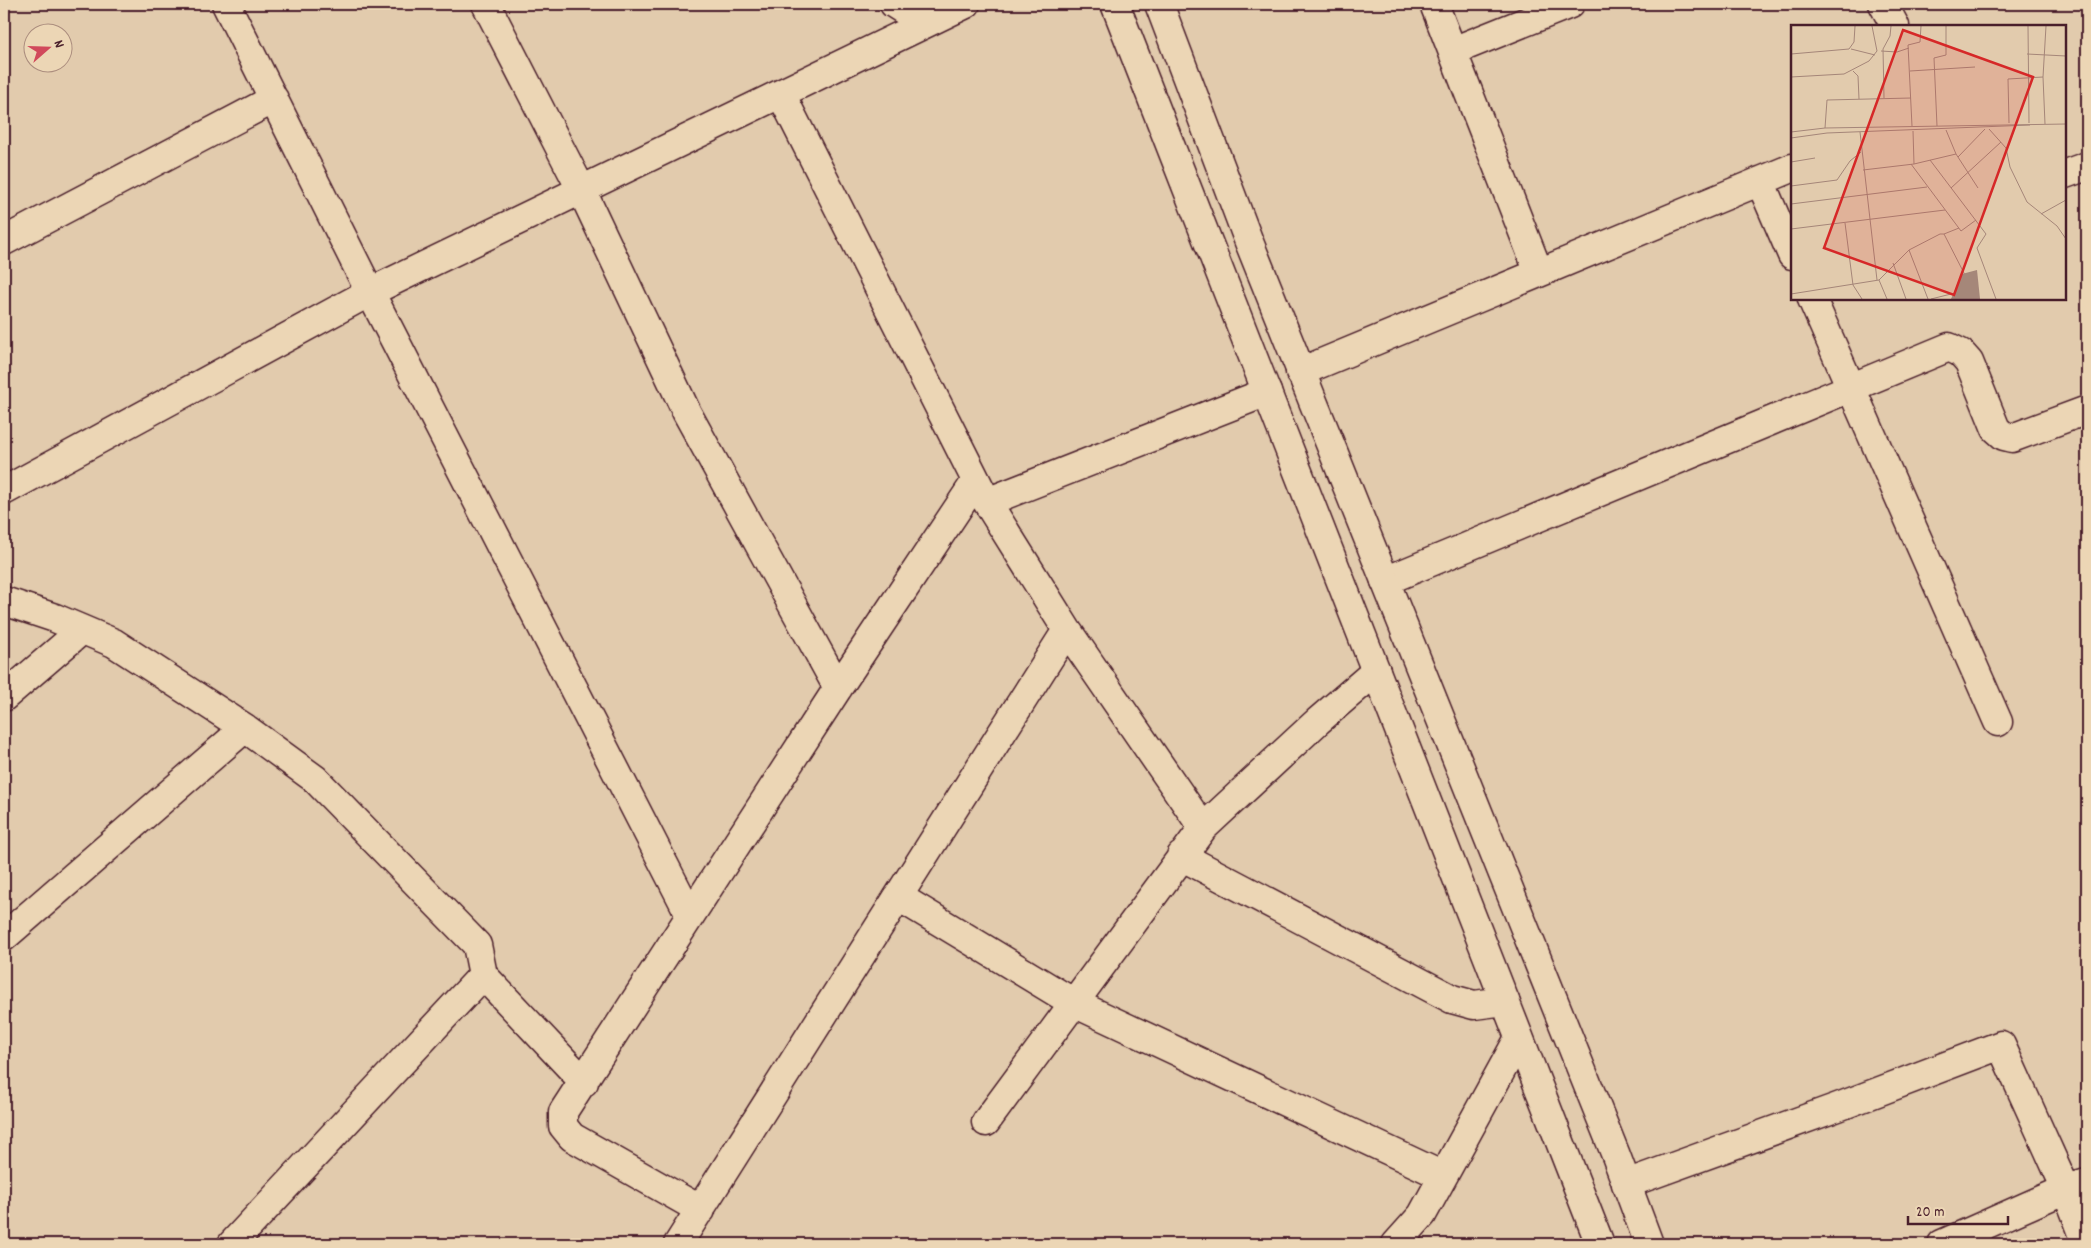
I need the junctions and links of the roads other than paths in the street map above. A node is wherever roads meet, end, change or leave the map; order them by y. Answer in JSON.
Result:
{"nodes":[{"id":1,"x":226,"y":4,"type":"edge"},
{"id":2,"x":486,"y":4,"type":"edge"},
{"id":3,"x":894,"y":4,"type":"edge"},
{"id":4,"x":966,"y":4,"type":"edge"},
{"id":5,"x":1115,"y":4,"type":"edge"},
{"id":6,"x":1159,"y":4,"type":"edge"},
{"id":7,"x":1434,"y":4,"type":"edge"},
{"id":8,"x":1570,"y":4,"type":"edge"},
{"id":9,"x":1883,"y":4,"type":"edge"},
{"id":10,"x":924,"y":23,"type":"junction"},
{"id":11,"x":1894,"y":25,"type":"edge"},
{"id":12,"x":1453,"y":52,"type":"junction"},
{"id":13,"x":781,"y":94,"type":"junction"},
{"id":14,"x":274,"y":100,"type":"junction"},
{"id":15,"x":2087,"y":166,"type":"edge"},
{"id":16,"x":1791,"y":168,"type":"edge"},
{"id":17,"x":2066,"y":174,"type":"edge"},
{"id":18,"x":1760,"y":181,"type":"junction"},
{"id":19,"x":582,"y":191,"type":"junction"},
{"id":20,"x":4,"y":241,"type":"edge"},
{"id":21,"x":1791,"y":252,"type":"edge"},
{"id":22,"x":1539,"y":273,"type":"junction"},
{"id":23,"x":370,"y":292,"type":"junction"},
{"id":24,"x":1812,"y":300,"type":"edge"},
{"id":25,"x":1300,"y":372,"type":"junction"},
{"id":26,"x":1852,"y":389,"type":"junction"},
{"id":27,"x":1267,"y":392,"type":"junction"},
{"id":28,"x":2087,"y":410,"type":"edge"},
{"id":29,"x":4,"y":490,"type":"edge"},
{"id":30,"x":981,"y":491,"type":"junction"},
{"id":31,"x":1385,"y":581,"type":"junction"},
{"id":32,"x":4,"y":601,"type":"edge"},
{"id":33,"x":82,"y":630,"type":"junction"},
{"id":34,"x":1067,"y":630,"type":"junction"},
{"id":35,"x":1376,"y":671,"type":"junction"},
{"id":36,"x":838,"y":688,"type":"junction"},
{"id":37,"x":4,"y":697,"type":"edge"},
{"id":38,"x":1998,"y":722,"type":"dead end"},
{"id":39,"x":245,"y":728,"type":"junction"},
{"id":40,"x":1203,"y":828,"type":"junction"},
{"id":41,"x":1181,"y":856,"type":"junction"},
{"id":42,"x":899,"y":897,"type":"junction"},
{"id":43,"x":690,"y":915,"type":"junction"},
{"id":44,"x":4,"y":937,"type":"edge"},
{"id":45,"x":483,"y":975,"type":"junction"},
{"id":46,"x":1505,"y":1001,"type":"junction"},
{"id":47,"x":1074,"y":1003,"type":"junction"},
{"id":48,"x":1519,"y":1038,"type":"junction"},
{"id":49,"x":584,"y":1082,"type":"junction"},
{"id":50,"x":986,"y":1122,"type":"dead end"},
{"id":51,"x":1443,"y":1176,"type":"junction"},
{"id":52,"x":1626,"y":1184,"type":"junction"},
{"id":53,"x":2077,"y":1186,"type":"edge"},
{"id":54,"x":701,"y":1210,"type":"junction"},
{"id":55,"x":232,"y":1244,"type":"edge"},
{"id":56,"x":678,"y":1244,"type":"edge"},
{"id":57,"x":1396,"y":1244,"type":"edge"},
{"id":58,"x":1600,"y":1244,"type":"edge"},
{"id":59,"x":1649,"y":1244,"type":"edge"},
{"id":60,"x":1942,"y":1244,"type":"edge"},
{"id":61,"x":2087,"y":1244,"type":"edge"}],
"edges":[{"from":1,"to":14,"type":"street"},
{"from":2,"to":19,"type":"street"},
{"from":3,"to":10,"type":"street"},
{"from":4,"to":10,"type":"street"},
{"from":5,"to":27,"type":"street"},
{"from":6,"to":25,"type":"street"},
{"from":7,"to":12,"type":"street"},
{"from":8,"to":12,"type":"street"},
{"from":9,"to":11,"type":"street"},
{"from":10,"to":13,"type":"street"},
{"from":12,"to":22,"type":"street"},
{"from":13,"to":19,"type":"street"},
{"from":13,"to":30,"type":"street"},
{"from":14,"to":20,"type":"street"},
{"from":14,"to":23,"type":"street"},
{"from":15,"to":17,"type":"street"},
{"from":16,"to":18,"type":"street"},
{"from":18,"to":21,"type":"street"},
{"from":18,"to":22,"type":"street"},
{"from":19,"to":23,"type":"street"},
{"from":19,"to":36,"type":"street"},
{"from":22,"to":25,"type":"street"},
{"from":23,"to":29,"type":"street"},
{"from":23,"to":43,"type":"street"},
{"from":24,"to":26,"type":"street"},
{"from":25,"to":31,"type":"street"},
{"from":26,"to":28,"type":"street"},
{"from":26,"to":31,"type":"street"},
{"from":26,"to":38,"type":"street"},
{"from":27,"to":30,"type":"street"},
{"from":27,"to":35,"type":"street"},
{"from":30,"to":34,"type":"street"},
{"from":30,"to":36,"type":"street"},
{"from":31,"to":52,"type":"street"},
{"from":32,"to":33,"type":"street"},
{"from":33,"to":37,"type":"street"},
{"from":33,"to":39,"type":"street"},
{"from":34,"to":40,"type":"street"},
{"from":34,"to":42,"type":"street"},
{"from":35,"to":40,"type":"street"},
{"from":35,"to":46,"type":"street"},
{"from":36,"to":43,"type":"street"},
{"from":39,"to":44,"type":"street"},
{"from":39,"to":45,"type":"street"},
{"from":40,"to":41,"type":"street"},
{"from":41,"to":46,"type":"street"},
{"from":41,"to":47,"type":"street"},
{"from":42,"to":47,"type":"street"},
{"from":42,"to":54,"type":"street"},
{"from":43,"to":49,"type":"street"},
{"from":45,"to":49,"type":"street"},
{"from":45,"to":55,"type":"street"},
{"from":46,"to":48,"type":"street"},
{"from":47,"to":50,"type":"street"},
{"from":47,"to":51,"type":"street"},
{"from":48,"to":51,"type":"street"},
{"from":48,"to":58,"type":"street"},
{"from":49,"to":54,"type":"street"},
{"from":51,"to":57,"type":"street"},
{"from":52,"to":53,"type":"street"},
{"from":52,"to":59,"type":"street"},
{"from":53,"to":60,"type":"street"},
{"from":53,"to":61,"type":"street"},
{"from":54,"to":56,"type":"street"}]}
